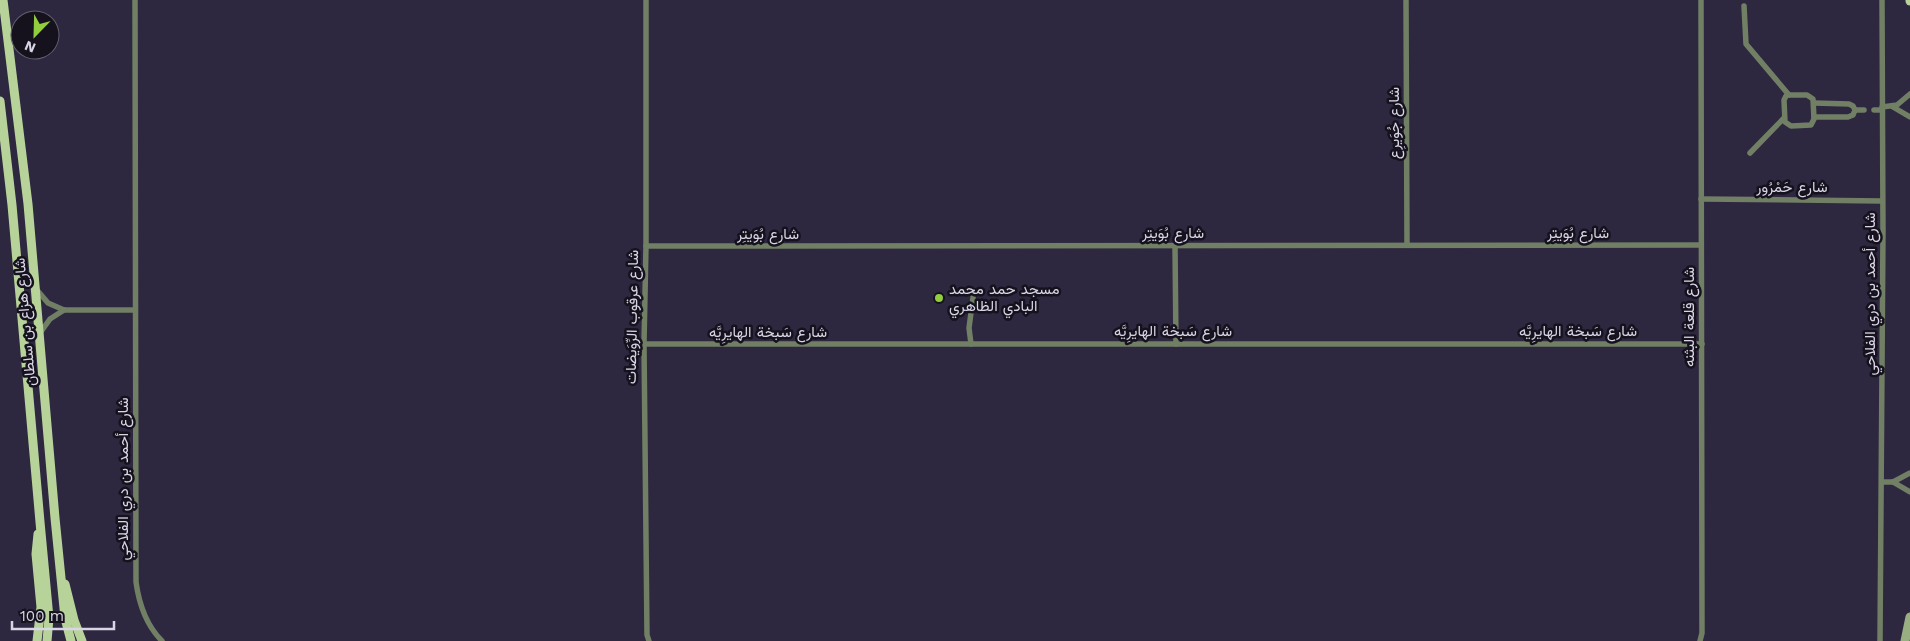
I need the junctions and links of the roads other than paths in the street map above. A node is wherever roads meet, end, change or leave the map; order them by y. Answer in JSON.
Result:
{"nodes":[{"id":1,"x":3,"y":0,"type":"edge"},
{"id":2,"x":135,"y":0,"type":"edge"},
{"id":3,"x":646,"y":0,"type":"edge"},
{"id":4,"x":1406,"y":0,"type":"edge"},
{"id":5,"x":1701,"y":0,"type":"edge"},
{"id":6,"x":1882,"y":0,"type":"edge"},
{"id":7,"x":1744,"y":6,"type":"dead end"},
{"id":8,"x":1910,"y":94,"type":"edge"},
{"id":9,"x":1789,"y":95,"type":"junction"},
{"id":10,"x":0,"y":101,"type":"edge"},
{"id":11,"x":1814,"y":103,"type":"junction"},
{"id":12,"x":1893,"y":107,"type":"junction"},
{"id":13,"x":1882,"y":109,"type":"junction"},
{"id":14,"x":1855,"y":110,"type":"junction"},
{"id":15,"x":1864,"y":110,"type":"dead end"},
{"id":16,"x":1874,"y":110,"type":"dead end"},
{"id":17,"x":1814,"y":117,"type":"junction"},
{"id":18,"x":1910,"y":117,"type":"edge"},
{"id":19,"x":1784,"y":118,"type":"junction"},
{"id":20,"x":1750,"y":153,"type":"dead end"},
{"id":21,"x":1701,"y":199,"type":"junction"},
{"id":22,"x":1882,"y":200,"type":"junction"},
{"id":23,"x":1407,"y":245,"type":"junction"},
{"id":24,"x":1701,"y":245,"type":"junction"},
{"id":25,"x":646,"y":246,"type":"junction"},
{"id":26,"x":1175,"y":246,"type":"junction"},
{"id":27,"x":36,"y":289,"type":"junction"},
{"id":28,"x":974,"y":290,"type":"dead end"},
{"id":29,"x":64,"y":310,"type":"junction"},
{"id":30,"x":135,"y":310,"type":"junction"},
{"id":31,"x":40,"y":333,"type":"junction"},
{"id":32,"x":644,"y":344,"type":"junction"},
{"id":33,"x":971,"y":344,"type":"junction"},
{"id":34,"x":1176,"y":344,"type":"junction"},
{"id":35,"x":1702,"y":344,"type":"junction"},
{"id":36,"x":1910,"y":473,"type":"edge"},
{"id":37,"x":1882,"y":482,"type":"junction"},
{"id":38,"x":1893,"y":482,"type":"junction"},
{"id":39,"x":1910,"y":492,"type":"edge"},
{"id":40,"x":40,"y":522,"type":"junction"},
{"id":41,"x":61,"y":574,"type":"junction"},
{"id":42,"x":1910,"y":618,"type":"edge"},
{"id":43,"x":1702,"y":633,"type":"junction"},
{"id":44,"x":647,"y":639,"type":"edge"},
{"id":45,"x":37,"y":641,"type":"edge"},
{"id":46,"x":47,"y":641,"type":"edge"},
{"id":47,"x":71,"y":641,"type":"edge"},
{"id":48,"x":82,"y":641,"type":"edge"},
{"id":49,"x":162,"y":641,"type":"edge"},
{"id":50,"x":1700,"y":641,"type":"edge"},
{"id":51,"x":1705,"y":641,"type":"edge"},
{"id":52,"x":1880,"y":641,"type":"edge"},
{"id":53,"x":1905,"y":641,"type":"edge"}],
"edges":[{"from":1,"to":27,"type":"main road","name":"شارع هزاع بن سلطان"},
{"from":2,"to":30,"type":"street","name":"شارع أحمد بن دري الفلاحي"},
{"from":3,"to":25,"type":"street","name":"شارع عرقوب الرِّوَيضات"},
{"from":4,"to":23,"type":"street","name":"شارع جُوَيرِع"},
{"from":5,"to":21,"type":"street","name":"شارع قلعة البثنه"},
{"from":6,"to":13,"type":"street","name":"شارع أحمد بن دري الفلاحي"},
{"from":7,"to":9,"type":"street"},
{"from":8,"to":12,"type":"street"},
{"from":9,"to":11,"type":"street"},
{"from":9,"to":19,"type":"street"},
{"from":10,"to":40,"type":"main road","name":"شارع هزاع بن سلطان"},
{"from":11,"to":14,"type":"street"},
{"from":11,"to":17,"type":"street"},
{"from":12,"to":13,"type":"street"},
{"from":12,"to":18,"type":"street"},
{"from":13,"to":16,"type":"street"},
{"from":13,"to":22,"type":"street","name":"شارع أحمد بن دري الفلاحي"},
{"from":14,"to":15,"type":"street"},
{"from":14,"to":17,"type":"street"},
{"from":17,"to":19,"type":"street"},
{"from":19,"to":20,"type":"street"},
{"from":21,"to":22,"type":"street","name":"شارع حَمْرُور"},
{"from":21,"to":24,"type":"street","name":"شارع قلعة البثنه"},
{"from":22,"to":37,"type":"street","name":"شارع أحمد بن دري الفلاحي"},
{"from":23,"to":24,"type":"street","name":"شارع بُوَيتِر"},
{"from":23,"to":26,"type":"street","name":"شارع بُوَيتِر"},
{"from":24,"to":35,"type":"street","name":"شارع قلعة البثنه"},
{"from":25,"to":26,"type":"street","name":"شارع بُوَيتِر"},
{"from":25,"to":32,"type":"street","name":"شارع عرقوب الرِّوَيضات"},
{"from":26,"to":34,"type":"street"},
{"from":27,"to":29,"type":"street"},
{"from":27,"to":31,"type":"main road","name":"شارع هزاع بن سلطان"},
{"from":28,"to":33,"type":"street"},
{"from":29,"to":30,"type":"street"},
{"from":29,"to":31,"type":"street"},
{"from":30,"to":49,"type":"street","name":"شارع أحمد بن دري الفلاحي"},
{"from":31,"to":41,"type":"main road","name":"شارع هزاع بن سلطان"},
{"from":32,"to":33,"type":"street","name":"شارع سَبخة الهايرِيَّه"},
{"from":32,"to":44,"type":"street","name":"شارع عرقوب الرِّوَيضات"},
{"from":33,"to":34,"type":"street","name":"شارع سَبخة الهايرِيَّه"},
{"from":34,"to":35,"type":"street","name":"شارع سَبخة الهايرِيَّه"},
{"from":35,"to":43,"type":"street","name":"شارع قلعة البثنه"},
{"from":36,"to":38,"type":"street"},
{"from":37,"to":38,"type":"street"},
{"from":37,"to":52,"type":"street","name":"شارع أحمد بن دري الفلاحي"},
{"from":38,"to":39,"type":"street"},
{"from":40,"to":45,"type":"main road"},
{"from":40,"to":46,"type":"main road","name":"شارع هزاع بن سلطان"},
{"from":41,"to":47,"type":"main road","name":"شارع هزاع بن سلطان"},
{"from":41,"to":48,"type":"main road"},
{"from":42,"to":53,"type":"main road"},
{"from":43,"to":50,"type":"street","name":"شارع قلعة البثنه"},
{"from":43,"to":51,"type":"street","name":"شارع قلعة البثنه"}]}
